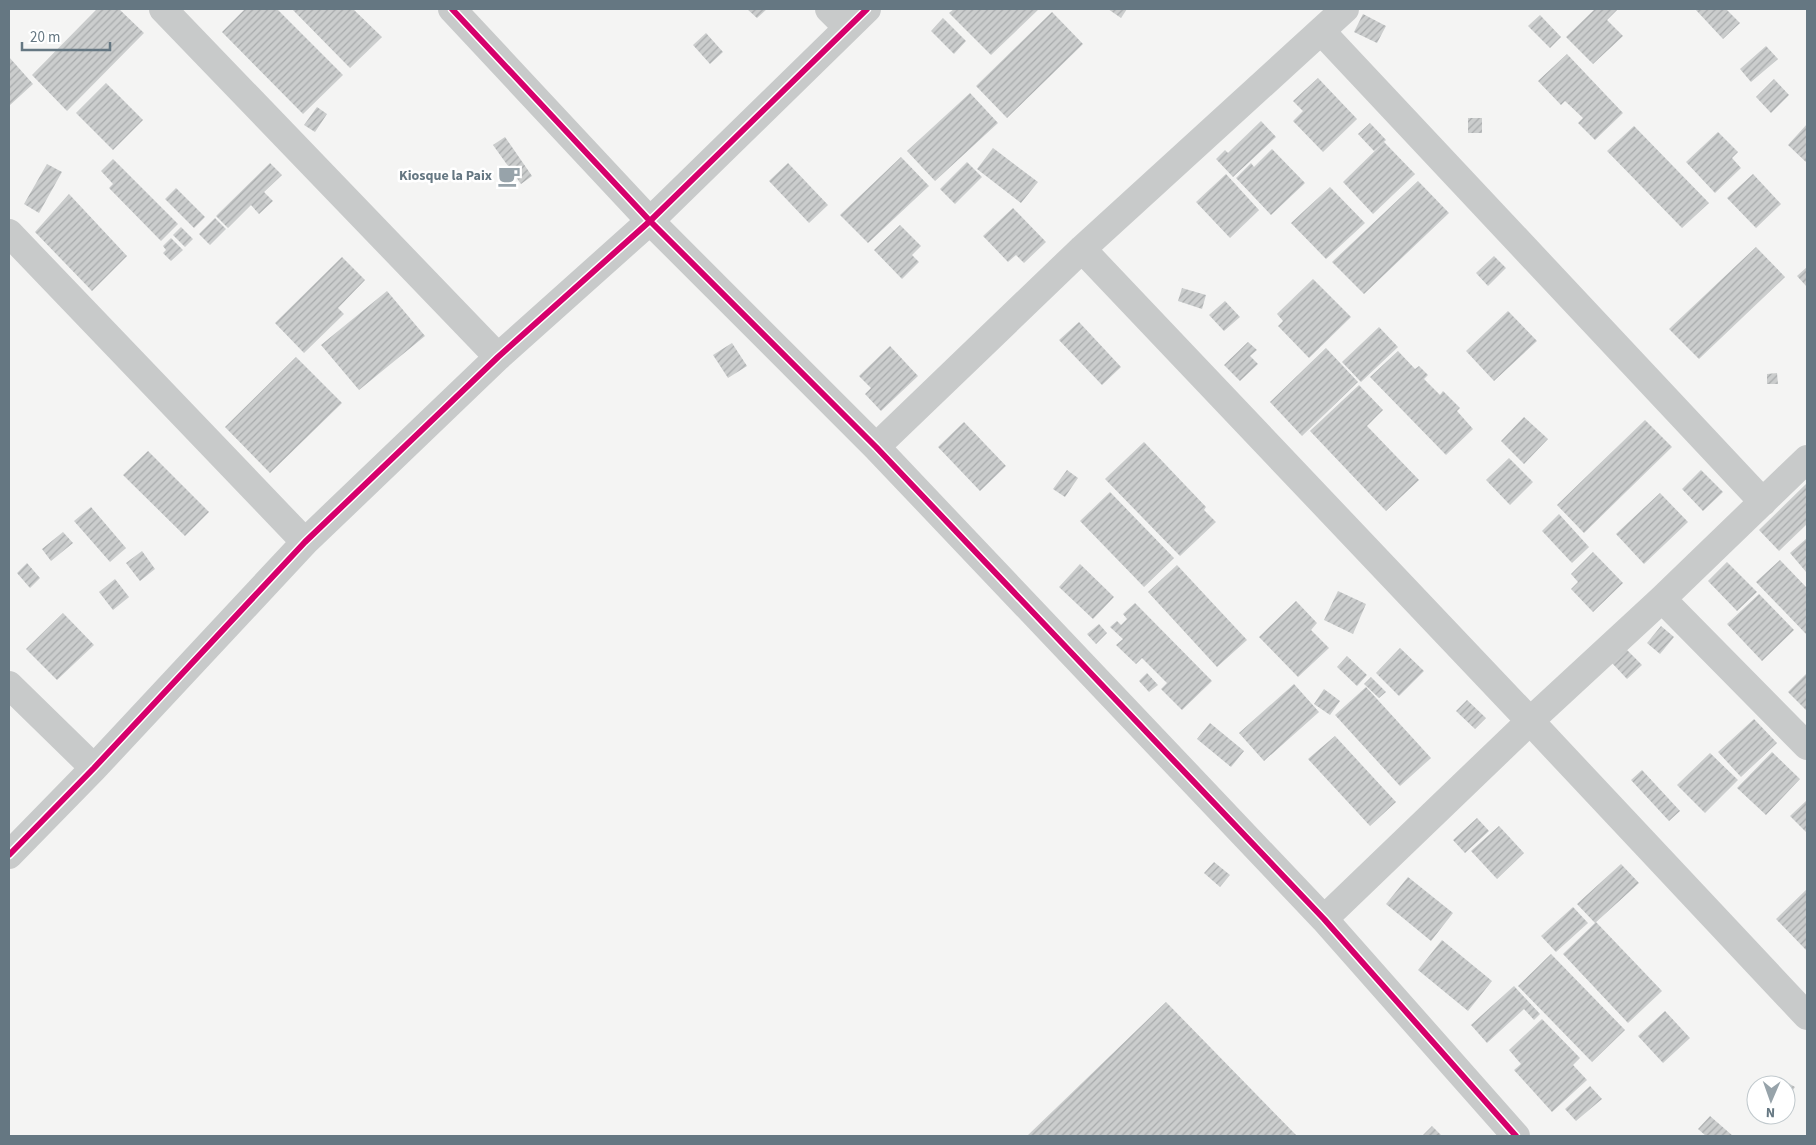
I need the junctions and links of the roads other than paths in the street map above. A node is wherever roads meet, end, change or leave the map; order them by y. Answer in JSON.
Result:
{"nodes":[{"id":1,"x":163,"y":9,"type":"edge"},
{"id":2,"x":452,"y":9,"type":"edge"},
{"id":3,"x":866,"y":9,"type":"edge"},
{"id":4,"x":1345,"y":9,"type":"edge"},
{"id":5,"x":838,"y":18,"type":"edge"},
{"id":6,"x":1321,"y":31,"type":"junction"},
{"id":7,"x":650,"y":221,"type":"junction"},
{"id":8,"x":9,"y":233,"type":"edge"},
{"id":9,"x":1082,"y":250,"type":"junction"},
{"id":10,"x":498,"y":357,"type":"junction"},
{"id":11,"x":876,"y":447,"type":"junction"},
{"id":12,"x":1807,"y":459,"type":"edge"},
{"id":13,"x":1763,"y":502,"type":"junction"},
{"id":14,"x":305,"y":542,"type":"junction"},
{"id":15,"x":1662,"y":599,"type":"junction"},
{"id":16,"x":9,"y":685,"type":"edge"},
{"id":17,"x":1530,"y":721,"type":"junction"},
{"id":18,"x":1807,"y":746,"type":"edge"},
{"id":19,"x":94,"y":768,"type":"junction"},
{"id":20,"x":9,"y":856,"type":"edge"},
{"id":21,"x":1324,"y":919,"type":"junction"},
{"id":22,"x":1807,"y":1016,"type":"edge"},
{"id":23,"x":1516,"y":1136,"type":"edge"}],
"edges":[{"from":1,"to":10,"type":"street"},
{"from":2,"to":7,"type":"street"},
{"from":3,"to":5,"type":"street"},
{"from":4,"to":6,"type":"street"},
{"from":5,"to":7,"type":"street"},
{"from":6,"to":9,"type":"street"},
{"from":6,"to":13,"type":"street"},
{"from":7,"to":10,"type":"street"},
{"from":7,"to":11,"type":"street"},
{"from":8,"to":14,"type":"street"},
{"from":9,"to":11,"type":"street"},
{"from":9,"to":17,"type":"street"},
{"from":10,"to":14,"type":"street"},
{"from":11,"to":21,"type":"street"},
{"from":12,"to":13,"type":"street"},
{"from":13,"to":15,"type":"street"},
{"from":14,"to":19,"type":"street"},
{"from":15,"to":17,"type":"street"},
{"from":15,"to":18,"type":"street"},
{"from":16,"to":19,"type":"street"},
{"from":17,"to":21,"type":"street"},
{"from":17,"to":22,"type":"street"},
{"from":19,"to":20,"type":"street"},
{"from":21,"to":23,"type":"street"}]}
